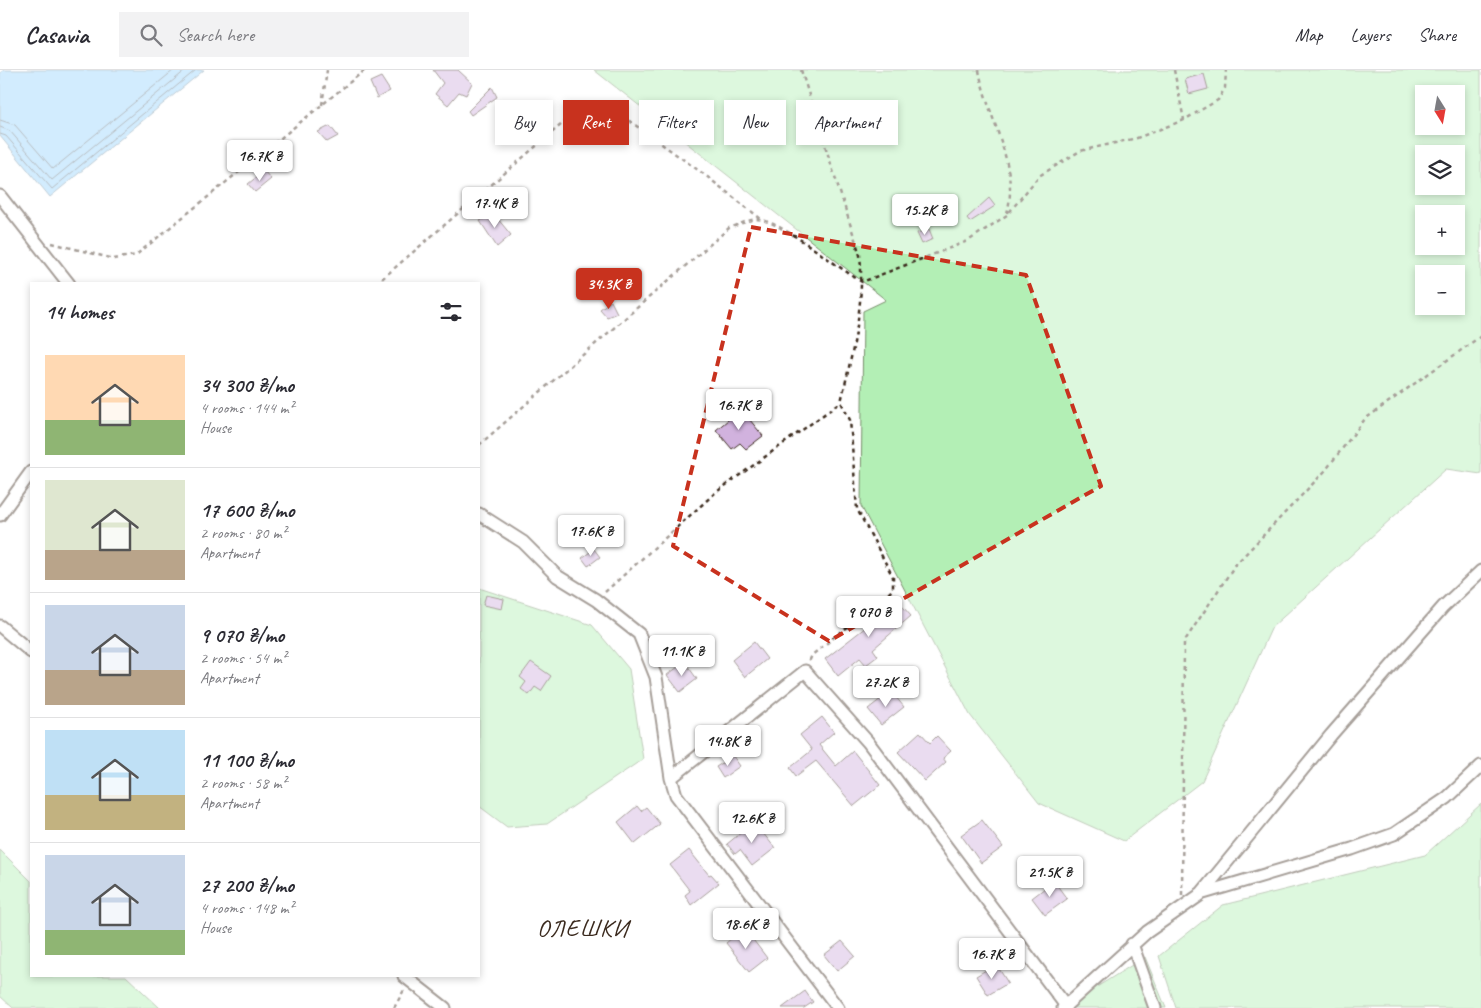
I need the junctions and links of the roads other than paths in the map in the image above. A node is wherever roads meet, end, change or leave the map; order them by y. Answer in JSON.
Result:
{"nodes":[{"id":1,"x":0,"y":196,"type":"edge"},
{"id":2,"x":67,"y":282,"type":"edge"},
{"id":3,"x":30,"y":473,"type":"edge"},
{"id":4,"x":0,"y":515,"type":"edge"},
{"id":5,"x":480,"y":515,"type":"edge"},
{"id":6,"x":1481,"y":571,"type":"edge"},
{"id":7,"x":0,"y":626,"type":"edge"},
{"id":8,"x":30,"y":651,"type":"edge"},
{"id":9,"x":1481,"y":766,"type":"edge"},
{"id":10,"x":671,"y":778,"type":"junction"},
{"id":11,"x":1200,"y":894,"type":"junction"},
{"id":12,"x":1132,"y":944,"type":"junction"},
{"id":13,"x":407,"y":978,"type":"edge"},
{"id":14,"x":1065,"y":1007,"type":"edge"},
{"id":15,"x":445,"y":1008,"type":"edge"},
{"id":16,"x":838,"y":1008,"type":"edge"},
{"id":17,"x":1156,"y":1008,"type":"edge"}],
"edges":[{"from":1,"to":2,"type":"street"},
{"from":3,"to":4,"type":"street"},
{"from":5,"to":10,"type":"street"},
{"from":6,"to":11,"type":"street"},
{"from":7,"to":8,"type":"street"},
{"from":9,"to":11,"type":"street"},
{"from":10,"to":14,"type":"street"},
{"from":10,"to":16,"type":"street"},
{"from":11,"to":12,"type":"street"},
{"from":12,"to":14,"type":"street"},
{"from":12,"to":17,"type":"street"},
{"from":13,"to":15,"type":"street"}]}
